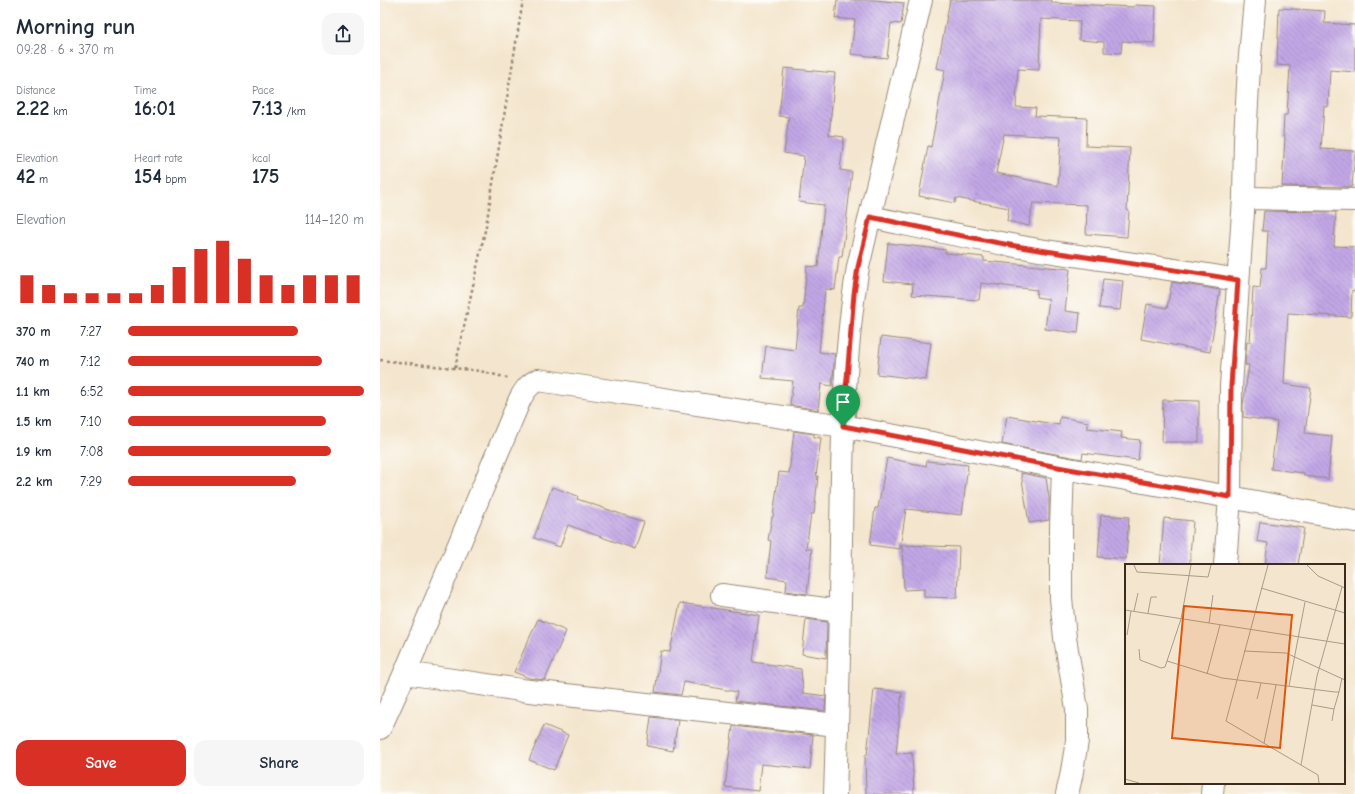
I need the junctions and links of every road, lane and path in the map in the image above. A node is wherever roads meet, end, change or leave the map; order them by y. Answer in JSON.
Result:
{"nodes":[{"id":1,"x":522,"y":0,"type":"edge"},
{"id":2,"x":921,"y":0,"type":"edge"},
{"id":3,"x":1255,"y":0,"type":"edge"},
{"id":4,"x":1244,"y":198,"type":"junction"},
{"id":5,"x":1355,"y":200,"type":"edge"},
{"id":6,"x":870,"y":217,"type":"junction"},
{"id":7,"x":1238,"y":280,"type":"junction"},
{"id":8,"x":380,"y":360,"type":"edge"},
{"id":9,"x":455,"y":368,"type":"junction"},
{"id":10,"x":532,"y":383,"type":"junction"},
{"id":11,"x":843,"y":426,"type":"junction"},
{"id":12,"x":1063,"y":468,"type":"junction"},
{"id":13,"x":1230,"y":497,"type":"junction"},
{"id":14,"x":1355,"y":521,"type":"edge"},
{"id":15,"x":1225,"y":564,"type":"edge"},
{"id":16,"x":722,"y":595,"type":"dead end"},
{"id":17,"x":840,"y":611,"type":"junction"},
{"id":18,"x":405,"y":673,"type":"junction"},
{"id":19,"x":837,"y":725,"type":"junction"},
{"id":20,"x":380,"y":728,"type":"edge"},
{"id":21,"x":1213,"y":784,"type":"edge"},
{"id":22,"x":835,"y":794,"type":"edge"},
{"id":23,"x":1067,"y":794,"type":"edge"},
{"id":24,"x":1212,"y":794,"type":"edge"}],
"edges":[{"from":1,"to":9,"type":"path"},
{"from":2,"to":6,"type":"street"},
{"from":3,"to":4,"type":"street"},
{"from":4,"to":5,"type":"street"},
{"from":4,"to":7,"type":"street"},
{"from":6,"to":7,"type":"street"},
{"from":6,"to":11,"type":"street"},
{"from":7,"to":13,"type":"street"},
{"from":8,"to":9,"type":"path"},
{"from":9,"to":10,"type":"path"},
{"from":10,"to":11,"type":"street"},
{"from":10,"to":18,"type":"street"},
{"from":11,"to":12,"type":"street"},
{"from":11,"to":17,"type":"street"},
{"from":12,"to":13,"type":"street"},
{"from":12,"to":23,"type":"street"},
{"from":13,"to":14,"type":"street"},
{"from":13,"to":15,"type":"street"},
{"from":16,"to":17,"type":"street"},
{"from":17,"to":19,"type":"street"},
{"from":18,"to":19,"type":"street"},
{"from":18,"to":20,"type":"street"},
{"from":19,"to":22,"type":"street"},
{"from":21,"to":24,"type":"street"}]}
